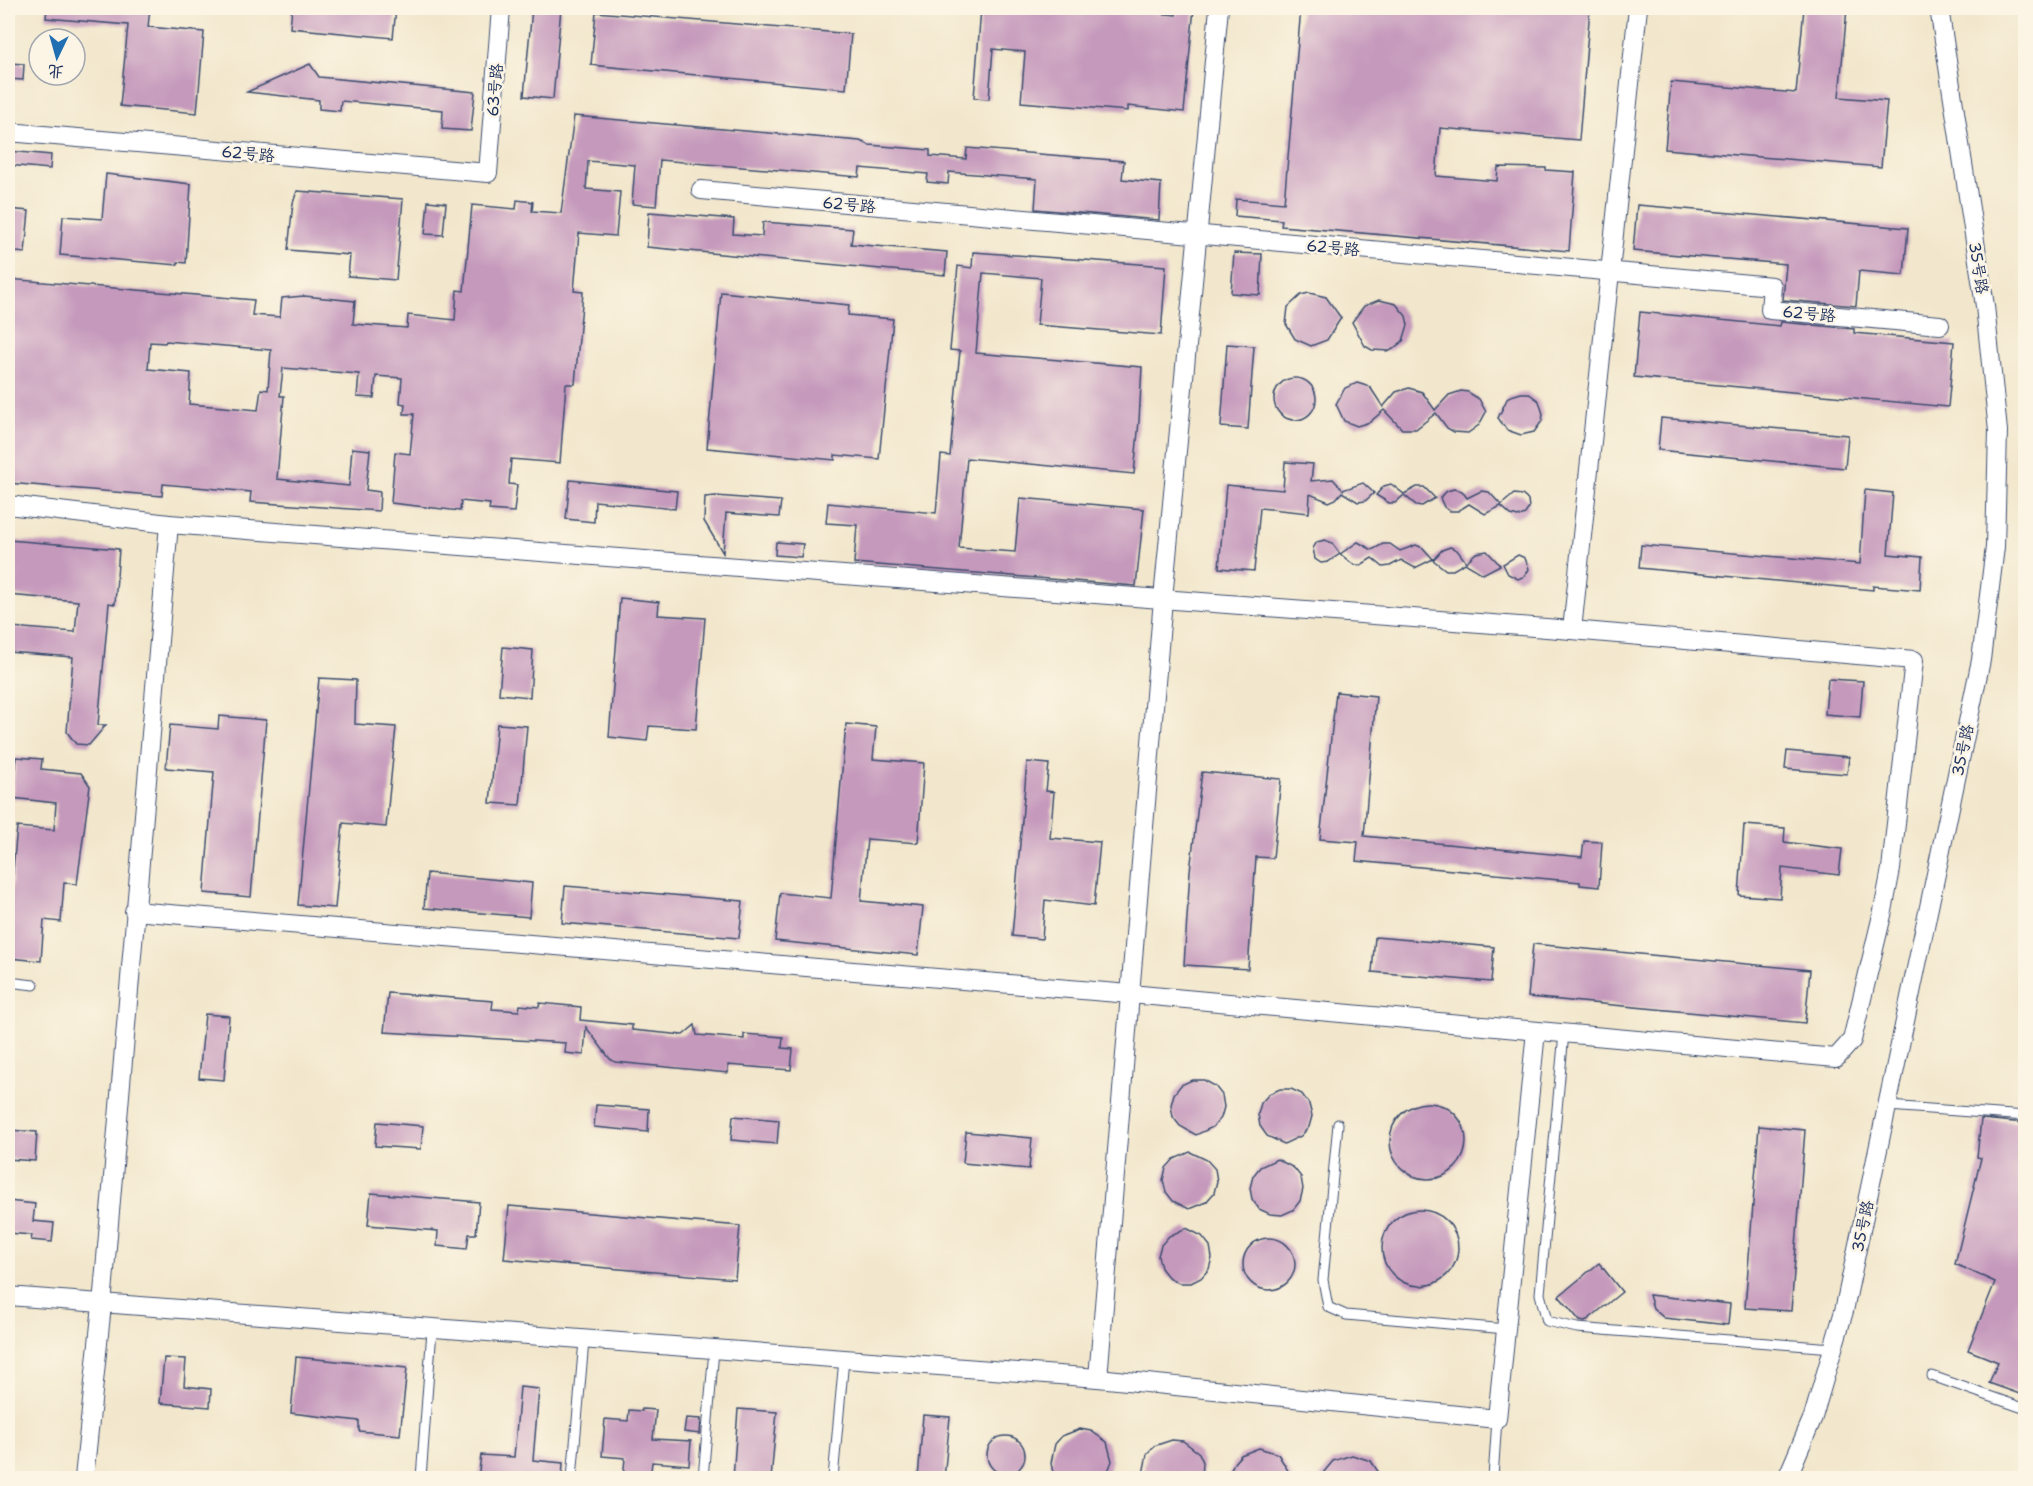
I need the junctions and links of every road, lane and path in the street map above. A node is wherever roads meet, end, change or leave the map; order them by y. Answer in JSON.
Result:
{"nodes":[{"id":1,"x":501,"y":8,"type":"edge"},
{"id":2,"x":1219,"y":8,"type":"edge"},
{"id":3,"x":1638,"y":8,"type":"edge"},
{"id":4,"x":1939,"y":8,"type":"edge"},
{"id":5,"x":8,"y":132,"type":"edge"},
{"id":6,"x":488,"y":173,"type":"joint"},
{"id":7,"x":701,"y":190,"type":"dead end"},
{"id":8,"x":1198,"y":236,"type":"junction"},
{"id":9,"x":1610,"y":271,"type":"junction"},
{"id":10,"x":1940,"y":325,"type":"dead end"},
{"id":11,"x":8,"y":506,"type":"edge"},
{"id":12,"x":169,"y":524,"type":"junction"},
{"id":13,"x":1162,"y":599,"type":"junction"},
{"id":14,"x":1572,"y":630,"type":"junction"},
{"id":15,"x":134,"y":910,"type":"junction"},
{"id":16,"x":8,"y":982,"type":"edge"},
{"id":17,"x":34,"y":985,"type":"dead end"},
{"id":18,"x":1130,"y":994,"type":"junction"},
{"id":19,"x":1536,"y":1031,"type":"junction"},
{"id":20,"x":1564,"y":1033,"type":"junction"},
{"id":21,"x":1888,"y":1106,"type":"junction"},
{"id":22,"x":2025,"y":1116,"type":"edge"},
{"id":23,"x":1338,"y":1124,"type":"dead end"},
{"id":24,"x":8,"y":1296,"type":"edge"},
{"id":25,"x":102,"y":1305,"type":"junction"},
{"id":26,"x":1506,"y":1329,"type":"junction"},
{"id":27,"x":432,"y":1330,"type":"junction"},
{"id":28,"x":585,"y":1341,"type":"junction"},
{"id":29,"x":1833,"y":1348,"type":"junction"},
{"id":30,"x":714,"y":1350,"type":"junction"},
{"id":31,"x":844,"y":1359,"type":"junction"},
{"id":32,"x":1932,"y":1376,"type":"dead end"},
{"id":33,"x":1098,"y":1378,"type":"junction"},
{"id":34,"x":2025,"y":1409,"type":"edge"},
{"id":35,"x":1497,"y":1419,"type":"junction"},
{"id":36,"x":84,"y":1479,"type":"edge"},
{"id":37,"x":421,"y":1479,"type":"edge"},
{"id":38,"x":572,"y":1479,"type":"edge"},
{"id":39,"x":703,"y":1479,"type":"edge"},
{"id":40,"x":833,"y":1479,"type":"edge"},
{"id":41,"x":1493,"y":1479,"type":"edge"},
{"id":42,"x":1787,"y":1479,"type":"edge"}],
"edges":[{"from":1,"to":6,"type":"street","name":"63号路"},
{"from":2,"to":8,"type":"street"},
{"from":3,"to":9,"type":"street"},
{"from":4,"to":21,"type":"street","name":"35号路"},
{"from":5,"to":6,"type":"street","name":"62号路"},
{"from":7,"to":8,"type":"street","name":"62号路"},
{"from":8,"to":9,"type":"street","name":"62号路"},
{"from":8,"to":13,"type":"street"},
{"from":9,"to":10,"type":"street","name":"62号路"},
{"from":9,"to":14,"type":"street"},
{"from":11,"to":12,"type":"street"},
{"from":12,"to":13,"type":"street"},
{"from":12,"to":15,"type":"street"},
{"from":13,"to":14,"type":"street"},
{"from":13,"to":18,"type":"street"},
{"from":14,"to":20,"type":"street"},
{"from":15,"to":18,"type":"street"},
{"from":15,"to":25,"type":"street"},
{"from":16,"to":17,"type":"lane"},
{"from":18,"to":19,"type":"street"},
{"from":18,"to":33,"type":"street"},
{"from":19,"to":20,"type":"street"},
{"from":19,"to":26,"type":"street"},
{"from":20,"to":29,"type":"lane"},
{"from":21,"to":22,"type":"lane"},
{"from":21,"to":29,"type":"street","name":"35号路"},
{"from":23,"to":26,"type":"lane"},
{"from":24,"to":25,"type":"street"},
{"from":25,"to":27,"type":"street"},
{"from":25,"to":36,"type":"street"},
{"from":26,"to":35,"type":"street"},
{"from":27,"to":28,"type":"street"},
{"from":27,"to":37,"type":"lane"},
{"from":28,"to":30,"type":"street"},
{"from":28,"to":38,"type":"lane"},
{"from":29,"to":42,"type":"street","name":"35号路"},
{"from":30,"to":31,"type":"street"},
{"from":30,"to":39,"type":"lane"},
{"from":31,"to":33,"type":"street"},
{"from":31,"to":40,"type":"lane"},
{"from":32,"to":34,"type":"lane"},
{"from":33,"to":35,"type":"street"},
{"from":35,"to":41,"type":"lane"}]}
